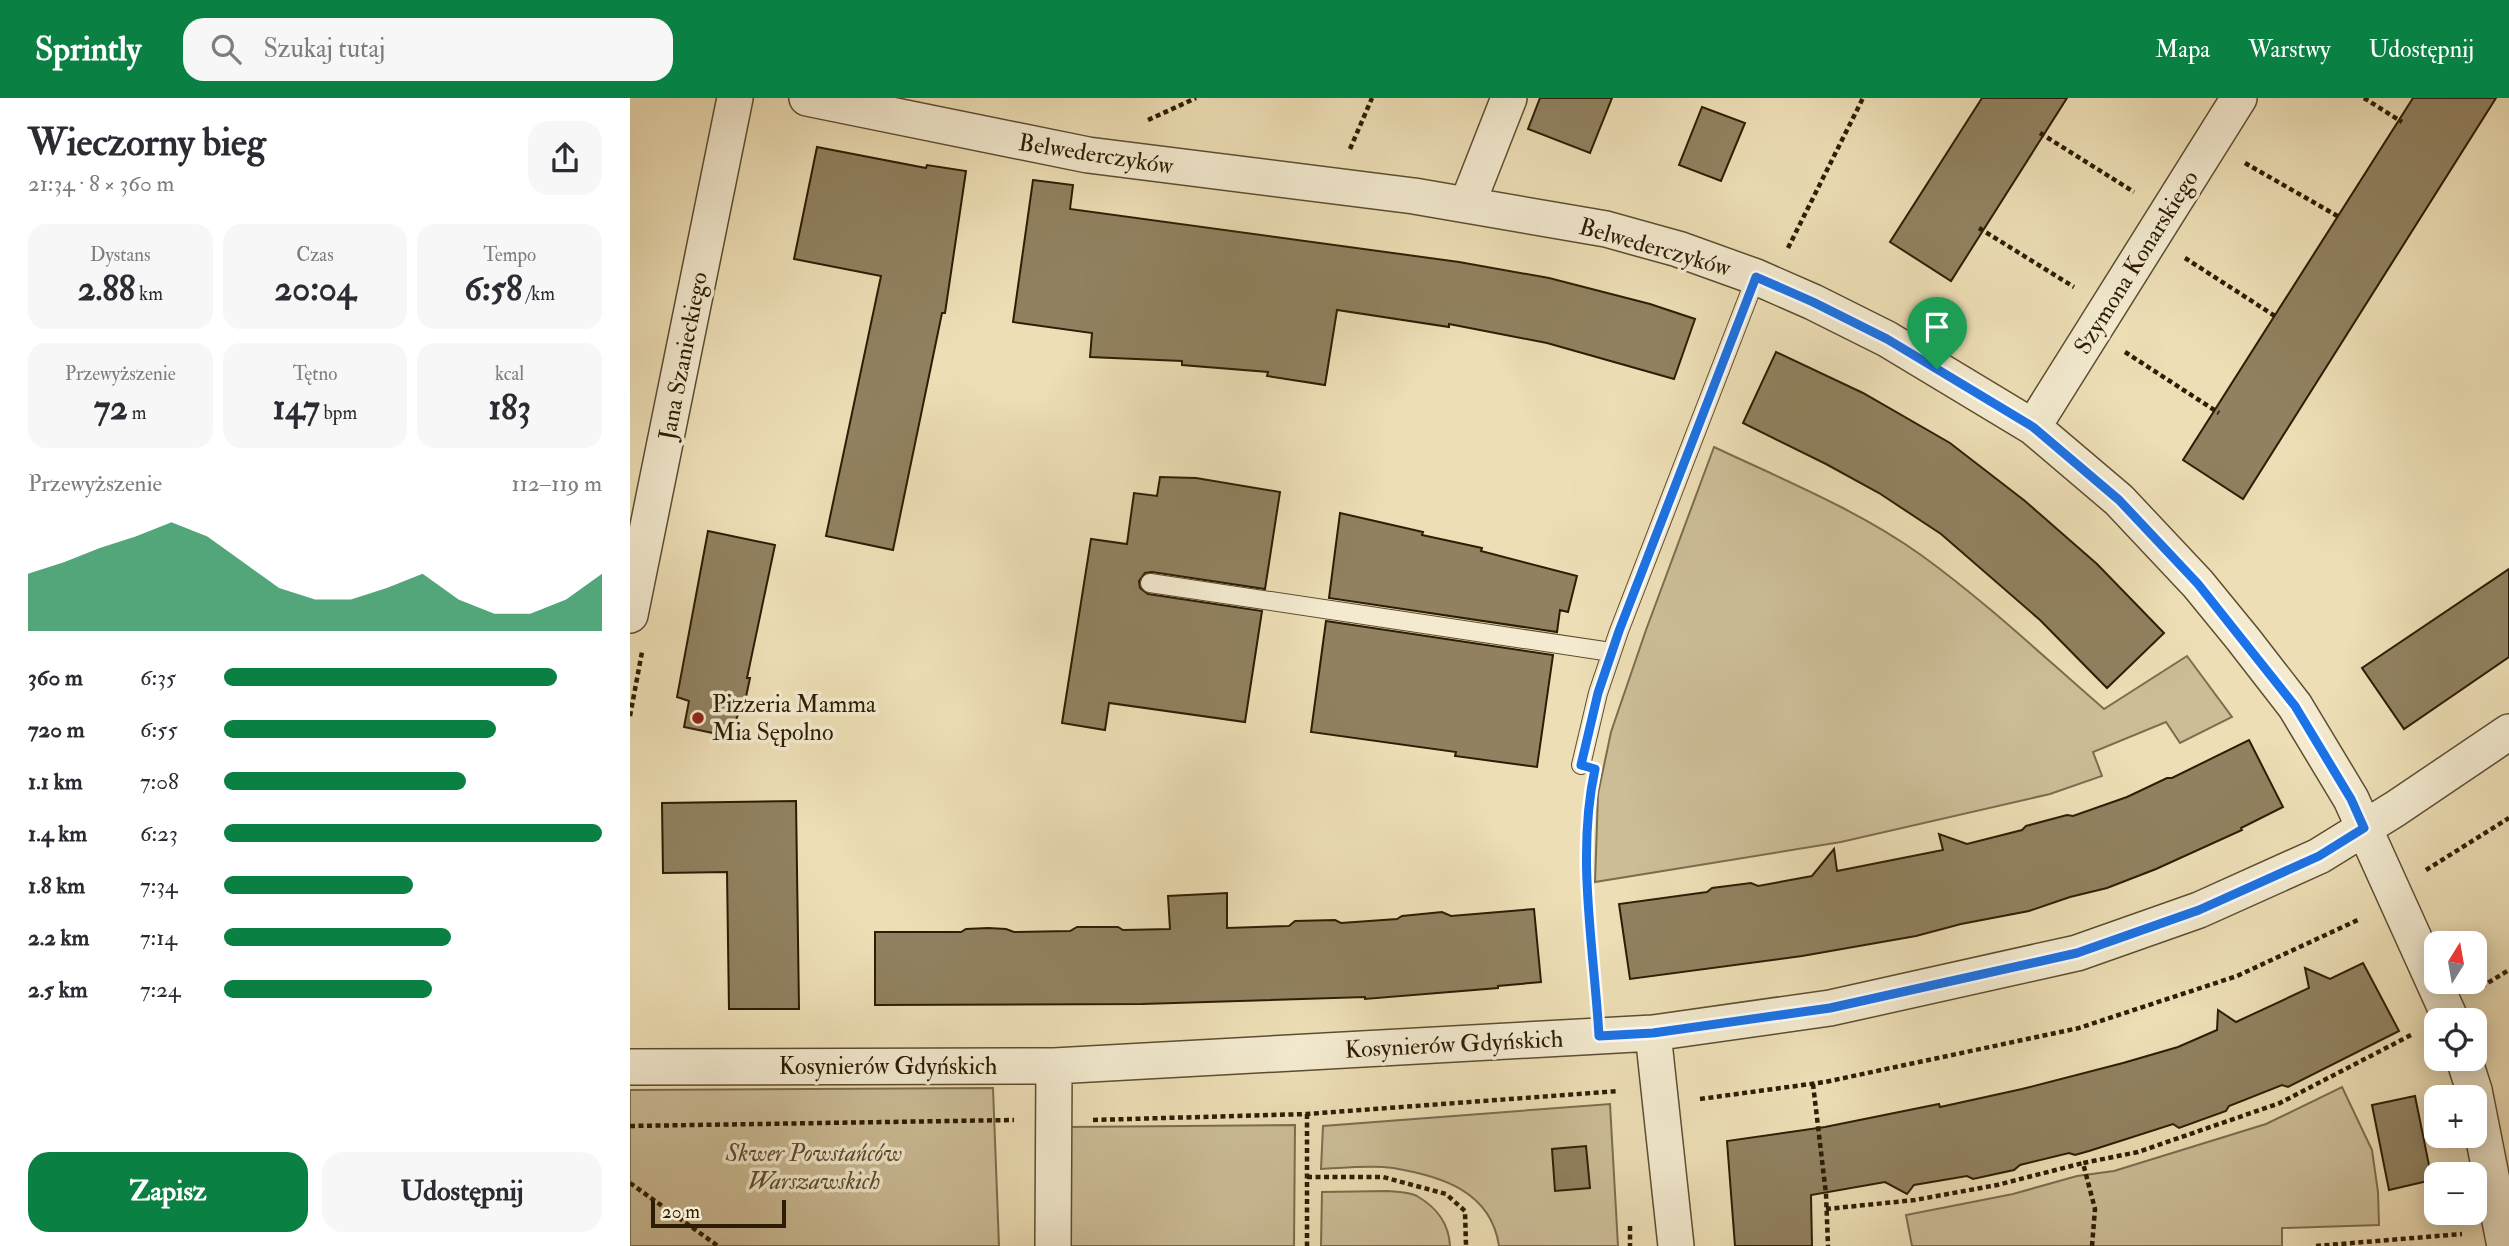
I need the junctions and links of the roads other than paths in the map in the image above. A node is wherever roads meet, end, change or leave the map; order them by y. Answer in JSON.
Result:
{"nodes":[{"id":1,"x":735,"y":98,"type":"edge"},
{"id":2,"x":807,"y":98,"type":"edge"},
{"id":3,"x":1509,"y":98,"type":"edge"},
{"id":4,"x":2239,"y":98,"type":"edge"},
{"id":5,"x":1467,"y":205,"type":"junction"},
{"id":6,"x":1756,"y":277,"type":"junction"},
{"id":7,"x":2033,"y":427,"type":"junction"},
{"id":8,"x":1150,"y":583,"type":"dead end"},
{"id":9,"x":630,"y":615,"type":"edge"},
{"id":10,"x":1611,"y":652,"type":"junction"},
{"id":11,"x":2509,"y":732,"type":"edge"},
{"id":12,"x":1581,"y":765,"type":"road end"},
{"id":13,"x":2364,"y":828,"type":"junction"},
{"id":14,"x":2430,"y":1008,"type":"edge"},
{"id":15,"x":1653,"y":1033,"type":"junction"},
{"id":16,"x":1054,"y":1066,"type":"junction"},
{"id":17,"x":630,"y":1067,"type":"edge"},
{"id":18,"x":2468,"y":1071,"type":"edge"},
{"id":19,"x":1053,"y":1246,"type":"edge"},
{"id":20,"x":1676,"y":1246,"type":"edge"},
{"id":21,"x":2505,"y":1246,"type":"edge"}],
"edges":[{"from":1,"to":9,"type":"street","name":"Jana Szanieckiego"},
{"from":2,"to":5,"type":"street","name":"Belwederczyków"},
{"from":3,"to":5,"type":"street"},
{"from":4,"to":7,"type":"street","name":"Szymona Konarskiego"},
{"from":5,"to":6,"type":"street","name":"Belwederczyków"},
{"from":6,"to":7,"type":"street","name":"Belwederczyków"},
{"from":6,"to":10,"type":"lane"},
{"from":7,"to":13,"type":"street","name":"Belwederczyków"},
{"from":8,"to":10,"type":"lane"},
{"from":10,"to":12,"type":"lane"},
{"from":11,"to":13,"type":"street","name":"Kosynierów Gdyńskich"},
{"from":13,"to":14,"type":"street","name":"Belwederczyków"},
{"from":13,"to":15,"type":"street","name":"Kosynierów Gdyńskich"},
{"from":15,"to":16,"type":"street","name":"Kosynierów Gdyńskich"},
{"from":15,"to":20,"type":"street"},
{"from":16,"to":17,"type":"street","name":"Kosynierów Gdyńskich"},
{"from":16,"to":19,"type":"street"},
{"from":18,"to":21,"type":"street"}]}
